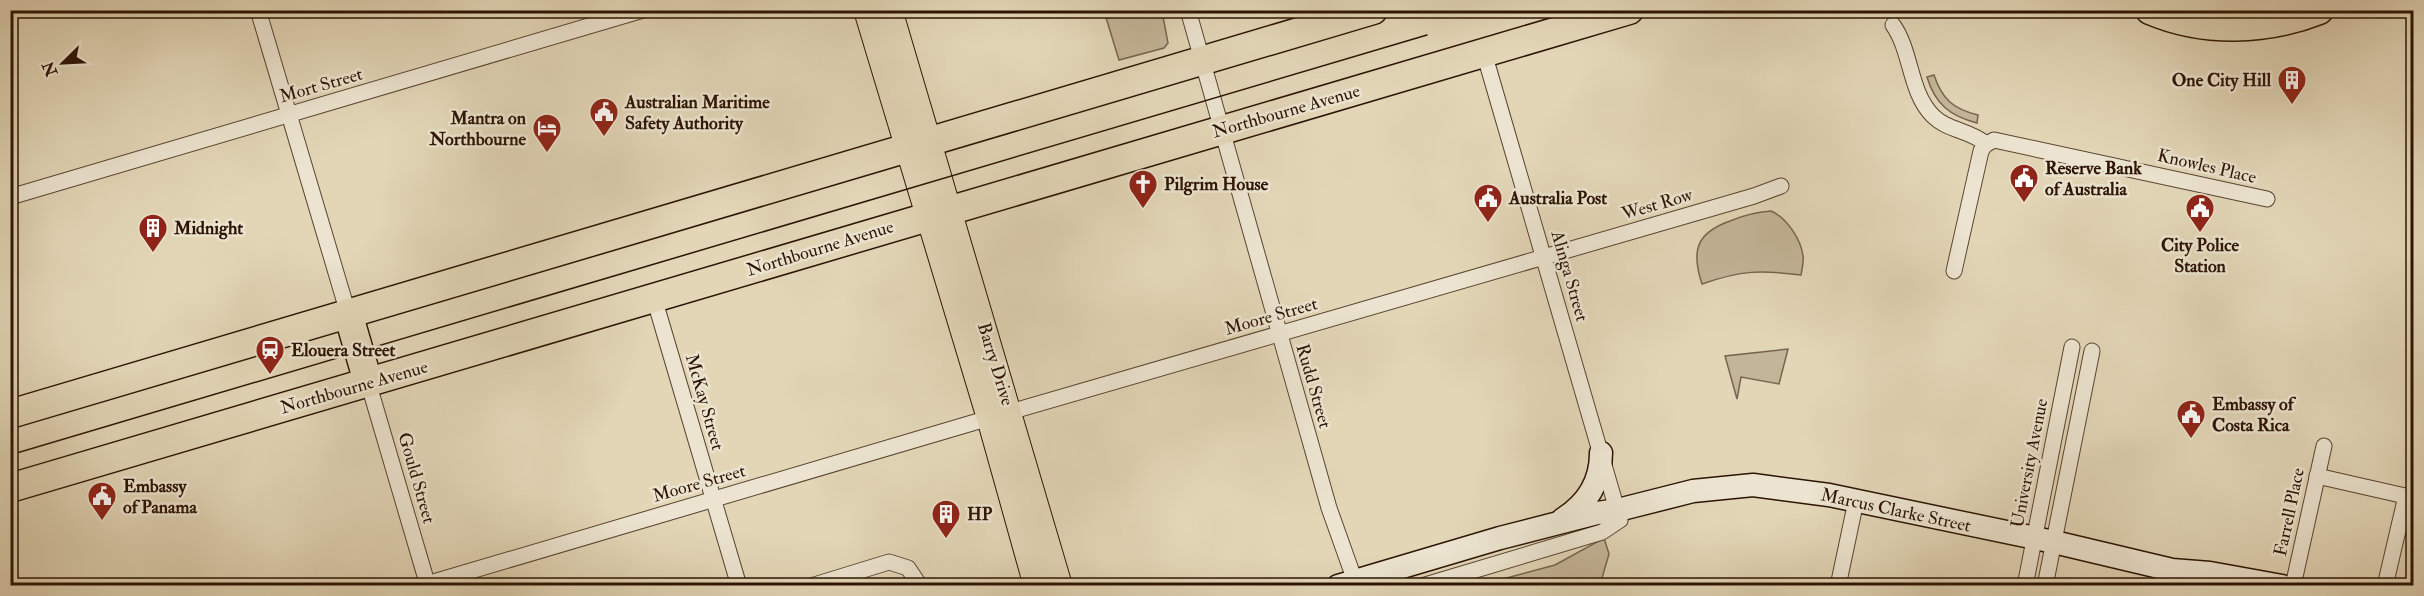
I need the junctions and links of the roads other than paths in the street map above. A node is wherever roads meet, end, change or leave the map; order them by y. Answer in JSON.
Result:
{"nodes":[{"id":1,"x":258,"y":10,"type":"edge"},
{"id":2,"x":643,"y":10,"type":"edge"},
{"id":3,"x":866,"y":10,"type":"edge"},
{"id":4,"x":890,"y":10,"type":"edge"},
{"id":5,"x":1188,"y":10,"type":"edge"},
{"id":6,"x":1373,"y":10,"type":"edge"},
{"id":7,"x":1629,"y":10,"type":"edge"},
{"id":8,"x":2150,"y":10,"type":"edge"},
{"id":9,"x":2319,"y":10,"type":"edge"},
{"id":10,"x":1893,"y":25,"type":"dead end"},
{"id":11,"x":1484,"y":53,"type":"junction"},
{"id":12,"x":1202,"y":61,"type":"junction"},
{"id":13,"x":289,"y":115,"type":"junction"},
{"id":14,"x":1222,"y":130,"type":"junction"},
{"id":15,"x":1986,"y":144,"type":"junction"},
{"id":16,"x":917,"y":146,"type":"junction"},
{"id":17,"x":1781,"y":186,"type":"dead end"},
{"id":18,"x":10,"y":197,"type":"edge"},
{"id":19,"x":2267,"y":199,"type":"dead end"},
{"id":20,"x":938,"y":213,"type":"junction"},
{"id":21,"x":1544,"y":257,"type":"junction"},
{"id":22,"x":1954,"y":271,"type":"dead end"},
{"id":23,"x":654,"y":298,"type":"junction"},
{"id":24,"x":348,"y":313,"type":"junction"},
{"id":25,"x":1279,"y":333,"type":"junction"},
{"id":26,"x":2072,"y":347,"type":"dead end"},
{"id":27,"x":2092,"y":351,"type":"dead end"},
{"id":28,"x":368,"y":382,"type":"junction"},
{"id":29,"x":10,"y":414,"type":"edge"},
{"id":30,"x":1000,"y":415,"type":"junction"},
{"id":31,"x":2324,"y":446,"type":"dead end"},
{"id":32,"x":1601,"y":453,"type":"junction"},
{"id":33,"x":2317,"y":476,"type":"junction"},
{"id":34,"x":10,"y":488,"type":"edge"},
{"id":35,"x":2410,"y":497,"type":"edge"},
{"id":36,"x":713,"y":499,"type":"junction"},
{"id":37,"x":1856,"y":501,"type":"junction"},
{"id":38,"x":1618,"y":510,"type":"junction"},
{"id":39,"x":1548,"y":526,"type":"junction"},
{"id":40,"x":2044,"y":540,"type":"junction"},
{"id":41,"x":2172,"y":570,"type":"junction"},
{"id":42,"x":1350,"y":584,"type":"edge"},
{"id":43,"x":425,"y":585,"type":"edge"},
{"id":44,"x":739,"y":585,"type":"edge"},
{"id":45,"x":811,"y":585,"type":"edge"},
{"id":46,"x":920,"y":585,"type":"edge"},
{"id":47,"x":1036,"y":585,"type":"edge"},
{"id":48,"x":1060,"y":585,"type":"edge"},
{"id":49,"x":1385,"y":585,"type":"edge"},
{"id":50,"x":1422,"y":585,"type":"edge"},
{"id":51,"x":1838,"y":585,"type":"edge"},
{"id":52,"x":2025,"y":585,"type":"edge"},
{"id":53,"x":2045,"y":585,"type":"edge"},
{"id":54,"x":2210,"y":585,"type":"edge"},
{"id":55,"x":2282,"y":585,"type":"edge"},
{"id":56,"x":2293,"y":585,"type":"edge"},
{"id":57,"x":2385,"y":585,"type":"edge"}],
"edges":[{"from":1,"to":13,"type":"street"},
{"from":2,"to":13,"type":"street","name":"Mort Street"},
{"from":3,"to":16,"type":"main road"},
{"from":4,"to":16,"type":"main road"},
{"from":5,"to":12,"type":"street","name":"Rudd Street"},
{"from":6,"to":12,"type":"highway"},
{"from":7,"to":11,"type":"highway","name":"Northbourne Avenue"},
{"from":8,"to":9,"type":"highway"},
{"from":10,"to":15,"type":"street"},
{"from":11,"to":14,"type":"highway","name":"Northbourne Avenue"},
{"from":11,"to":21,"type":"street","name":"Alinga Street"},
{"from":12,"to":14,"type":"street","name":"Rudd Street"},
{"from":12,"to":16,"type":"highway"},
{"from":13,"to":18,"type":"street","name":"Mort Street"},
{"from":13,"to":24,"type":"street"},
{"from":14,"to":20,"type":"highway","name":"Northbourne Avenue"},
{"from":14,"to":25,"type":"street","name":"Rudd Street"},
{"from":15,"to":19,"type":"street","name":"Knowles Place"},
{"from":15,"to":22,"type":"street"},
{"from":16,"to":20,"type":"main road","name":"Barry Drive"},
{"from":16,"to":24,"type":"highway"},
{"from":17,"to":21,"type":"street","name":"West Row"},
{"from":20,"to":23,"type":"highway","name":"Northbourne Avenue"},
{"from":20,"to":30,"type":"main road","name":"Barry Drive"},
{"from":21,"to":25,"type":"street","name":"Moore Street"},
{"from":21,"to":32,"type":"street","name":"Alinga Street"},
{"from":23,"to":28,"type":"highway","name":"Northbourne Avenue"},
{"from":23,"to":36,"type":"street","name":"McKay Street"},
{"from":24,"to":28,"type":"highway"},
{"from":24,"to":29,"type":"highway"},
{"from":25,"to":30,"type":"street","name":"Moore Street"},
{"from":25,"to":42,"type":"street","name":"Rudd Street"},
{"from":26,"to":40,"type":"street","name":"University Avenue"},
{"from":27,"to":40,"type":"street","name":"University Avenue"},
{"from":28,"to":34,"type":"highway","name":"Northbourne Avenue"},
{"from":28,"to":43,"type":"street","name":"Gould Street"},
{"from":30,"to":36,"type":"street","name":"Moore Street"},
{"from":30,"to":47,"type":"main road","name":"Barry Drive"},
{"from":30,"to":48,"type":"main road","name":"Barry Drive"},
{"from":31,"to":33,"type":"street","name":"Farrell Place"},
{"from":32,"to":38,"type":"street","name":"Alinga Street"},
{"from":32,"to":39,"type":"street"},
{"from":33,"to":35,"type":"street"},
{"from":33,"to":56,"type":"street","name":"Farrell Place"},
{"from":35,"to":57,"type":"street"},
{"from":36,"to":43,"type":"street","name":"Moore Street"},
{"from":36,"to":44,"type":"street","name":"McKay Street"},
{"from":37,"to":38,"type":"street","name":"Marcus Clarke Street"},
{"from":37,"to":40,"type":"street","name":"Marcus Clarke Street"},
{"from":37,"to":51,"type":"street"},
{"from":38,"to":39,"type":"street","name":"Marcus Clarke Street"},
{"from":38,"to":49,"type":"street","name":"Marcus Clarke Street"},
{"from":38,"to":50,"type":"street"},
{"from":39,"to":42,"type":"street","name":"Marcus Clarke Street"},
{"from":40,"to":41,"type":"street","name":"Marcus Clarke Street"},
{"from":40,"to":52,"type":"street","name":"University Avenue"},
{"from":40,"to":53,"type":"street","name":"University Avenue"},
{"from":41,"to":54,"type":"street","name":"Marcus Clarke Street"},
{"from":41,"to":55,"type":"street","name":"Marcus Clarke Street"},
{"from":45,"to":46,"type":"street"}]}
